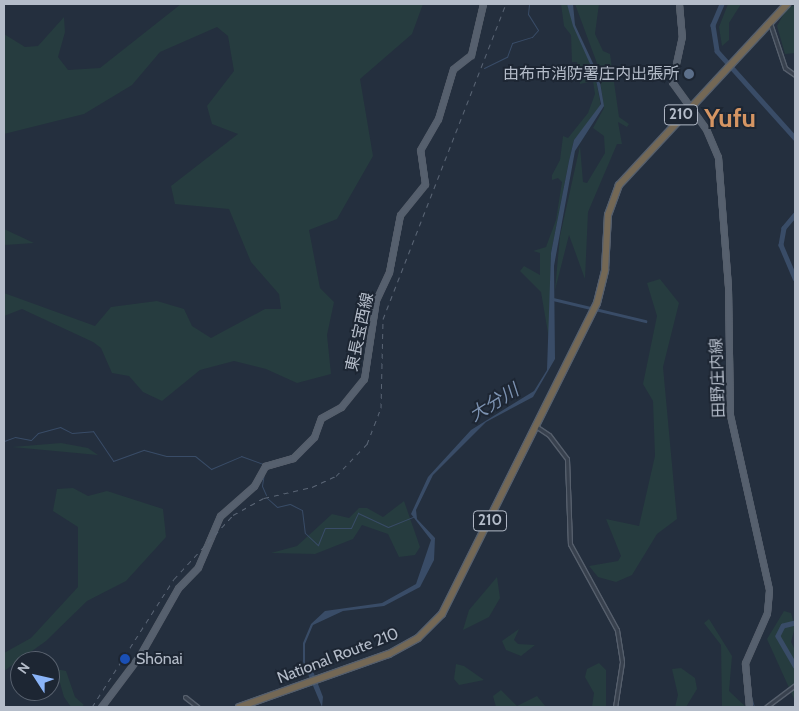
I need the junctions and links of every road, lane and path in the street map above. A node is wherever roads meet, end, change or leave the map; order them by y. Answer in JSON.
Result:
{"nodes":[{"id":1,"x":483,"y":4,"type":"edge"},
{"id":2,"x":679,"y":4,"type":"edge"},
{"id":3,"x":787,"y":4,"type":"edge"},
{"id":4,"x":769,"y":22,"type":"junction"},
{"id":5,"x":795,"y":75,"type":"edge"},
{"id":6,"x":688,"y":108,"type":"junction"},
{"id":7,"x":537,"y":427,"type":"junction"},
{"id":8,"x":795,"y":685,"type":"edge"},
{"id":9,"x":185,"y":696,"type":"dead end"},
{"id":10,"x":101,"y":707,"type":"edge"},
{"id":11,"x":198,"y":707,"type":"edge"},
{"id":12,"x":238,"y":707,"type":"edge"},
{"id":13,"x":615,"y":707,"type":"edge"},
{"id":14,"x":749,"y":707,"type":"edge"},
{"id":15,"x":766,"y":707,"type":"edge"}],
"edges":[{"from":1,"to":10,"type":"main road","name":"東長宝西線"},
{"from":2,"to":6,"type":"main road","name":"田野庄内線"},
{"from":3,"to":4,"type":"highway","name":"National Route 210","number":"210"},
{"from":4,"to":5,"type":"street"},
{"from":4,"to":6,"type":"highway","name":"National Route 210","number":"210"},
{"from":6,"to":7,"type":"highway","name":"National Route 210","number":"210"},
{"from":6,"to":14,"type":"main road","name":"田野庄内線"},
{"from":7,"to":12,"type":"highway","name":"National Route 210","number":"210"},
{"from":7,"to":13,"type":"street"},
{"from":8,"to":15,"type":"street"},
{"from":9,"to":11,"type":"street"}]}
